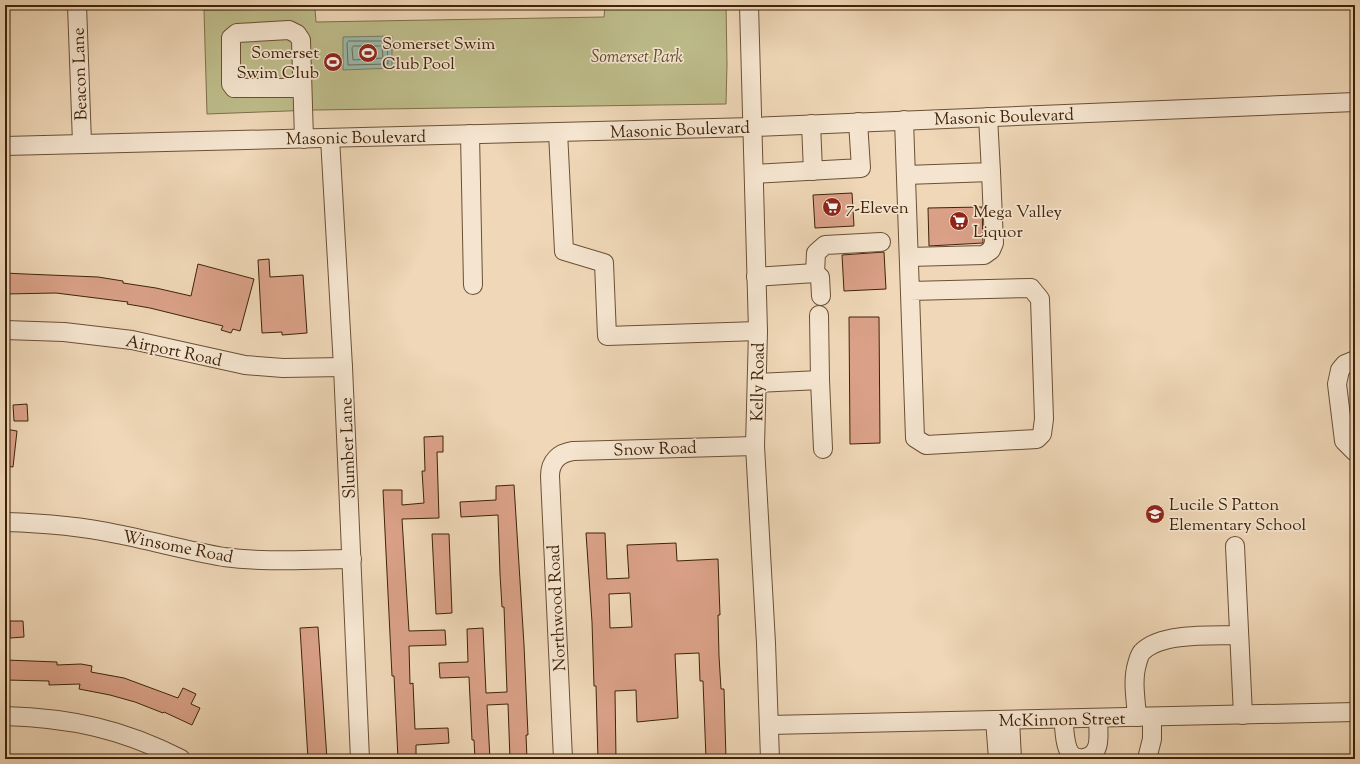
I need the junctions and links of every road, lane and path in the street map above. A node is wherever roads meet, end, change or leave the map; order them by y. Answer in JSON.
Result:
{"nodes":[{"id":1,"x":77,"y":5,"type":"edge"},
{"id":2,"x":749,"y":5,"type":"edge"},
{"id":3,"x":302,"y":88,"type":"junction"},
{"id":4,"x":1355,"y":102,"type":"edge"},
{"id":5,"x":988,"y":117,"type":"junction"},
{"id":6,"x":904,"y":120,"type":"junction"},
{"id":7,"x":858,"y":122,"type":"junction"},
{"id":8,"x":811,"y":124,"type":"junction"},
{"id":9,"x":753,"y":127,"type":"junction"},
{"id":10,"x":558,"y":132,"type":"junction"},
{"id":11,"x":470,"y":134,"type":"junction"},
{"id":12,"x":330,"y":138,"type":"junction"},
{"id":13,"x":304,"y":139,"type":"junction"},
{"id":14,"x":82,"y":144,"type":"junction"},
{"id":15,"x":5,"y":146,"type":"edge"},
{"id":16,"x":814,"y":171,"type":"junction"},
{"id":17,"x":990,"y":172,"type":"junction"},
{"id":18,"x":754,"y":174,"type":"junction"},
{"id":19,"x":906,"y":175,"type":"junction"},
{"id":20,"x":880,"y":242,"type":"dead end"},
{"id":21,"x":909,"y":257,"type":"junction"},
{"id":22,"x":815,"y":273,"type":"junction"},
{"id":23,"x":756,"y":277,"type":"junction"},
{"id":24,"x":473,"y":286,"type":"dead end"},
{"id":25,"x":910,"y":291,"type":"junction"},
{"id":26,"x":821,"y":296,"type":"dead end"},
{"id":27,"x":819,"y":315,"type":"dead end"},
{"id":28,"x":5,"y":330,"type":"edge"},
{"id":29,"x":758,"y":331,"type":"junction"},
{"id":30,"x":1355,"y":360,"type":"edge"},
{"id":31,"x":343,"y":366,"type":"junction"},
{"id":32,"x":820,"y":380,"type":"junction"},
{"id":33,"x":757,"y":383,"type":"junction"},
{"id":34,"x":755,"y":446,"type":"junction"},
{"id":35,"x":823,"y":449,"type":"dead end"},
{"id":36,"x":1355,"y":452,"type":"edge"},
{"id":37,"x":556,"y":458,"type":"joint"},
{"id":38,"x":5,"y":522,"type":"edge"},
{"id":39,"x":1235,"y":546,"type":"dead end"},
{"id":40,"x":352,"y":559,"type":"junction"},
{"id":41,"x":1239,"y":635,"type":"junction"},
{"id":42,"x":1355,"y":712,"type":"edge"},
{"id":43,"x":1243,"y":714,"type":"junction"},
{"id":44,"x":5,"y":716,"type":"edge"},
{"id":45,"x":1144,"y":717,"type":"junction"},
{"id":46,"x":1098,"y":718,"type":"junction"},
{"id":47,"x":1063,"y":719,"type":"junction"},
{"id":48,"x":1003,"y":720,"type":"junction"},
{"id":49,"x":769,"y":725,"type":"junction"},
{"id":50,"x":1097,"y":755,"type":"edge"},
{"id":51,"x":181,"y":759,"type":"edge"},
{"id":52,"x":360,"y":759,"type":"edge"},
{"id":53,"x":563,"y":759,"type":"edge"},
{"id":54,"x":770,"y":759,"type":"edge"},
{"id":55,"x":998,"y":759,"type":"edge"},
{"id":56,"x":1012,"y":759,"type":"edge"},
{"id":57,"x":1147,"y":759,"type":"edge"}],
"edges":[{"from":1,"to":14,"type":"street","name":"Beacon Lane"},
{"from":2,"to":9,"type":"street","name":"Kelly Road"},
{"from":3,"to":3,"type":"street"},
{"from":3,"to":13,"type":"street"},
{"from":4,"to":5,"type":"street","name":"Masonic Boulevard"},
{"from":5,"to":6,"type":"street","name":"Masonic Boulevard"},
{"from":5,"to":17,"type":"street"},
{"from":6,"to":7,"type":"street","name":"Masonic Boulevard"},
{"from":6,"to":19,"type":"street"},
{"from":7,"to":8,"type":"street","name":"Masonic Boulevard"},
{"from":7,"to":16,"type":"street"},
{"from":8,"to":9,"type":"street","name":"Masonic Boulevard"},
{"from":8,"to":16,"type":"street"},
{"from":9,"to":10,"type":"street","name":"Masonic Boulevard"},
{"from":9,"to":18,"type":"street","name":"Kelly Road"},
{"from":10,"to":11,"type":"street","name":"Masonic Boulevard"},
{"from":10,"to":29,"type":"street"},
{"from":11,"to":12,"type":"street","name":"Masonic Boulevard"},
{"from":11,"to":24,"type":"street"},
{"from":12,"to":13,"type":"street","name":"Masonic Boulevard"},
{"from":12,"to":31,"type":"street","name":"Slumber Lane"},
{"from":13,"to":14,"type":"street","name":"Masonic Boulevard"},
{"from":14,"to":15,"type":"street","name":"Masonic Boulevard"},
{"from":16,"to":18,"type":"street"},
{"from":17,"to":19,"type":"street"},
{"from":17,"to":21,"type":"street"},
{"from":18,"to":23,"type":"street","name":"Kelly Road"},
{"from":19,"to":21,"type":"street"},
{"from":20,"to":22,"type":"street"},
{"from":21,"to":25,"type":"street"},
{"from":22,"to":23,"type":"street"},
{"from":22,"to":26,"type":"street"},
{"from":23,"to":29,"type":"street","name":"Kelly Road"},
{"from":25,"to":25,"type":"street"},
{"from":27,"to":32,"type":"street"},
{"from":28,"to":31,"type":"street","name":"Airport Road"},
{"from":29,"to":33,"type":"street","name":"Kelly Road"},
{"from":30,"to":36,"type":"street"},
{"from":31,"to":40,"type":"street","name":"Slumber Lane"},
{"from":32,"to":33,"type":"street"},
{"from":32,"to":35,"type":"street"},
{"from":33,"to":34,"type":"street","name":"Kelly Road"},
{"from":34,"to":37,"type":"street","name":"Snow Road"},
{"from":34,"to":49,"type":"street","name":"Kelly Road"},
{"from":37,"to":53,"type":"street","name":"Northwood Road"},
{"from":38,"to":40,"type":"street","name":"Winsome Road"},
{"from":39,"to":41,"type":"street"},
{"from":40,"to":52,"type":"street","name":"Slumber Lane"},
{"from":41,"to":43,"type":"street"},
{"from":41,"to":45,"type":"street"},
{"from":42,"to":43,"type":"street","name":"McKinnon Street"},
{"from":43,"to":45,"type":"street","name":"McKinnon Street"},
{"from":44,"to":51,"type":"street"},
{"from":45,"to":46,"type":"street","name":"McKinnon Street"},
{"from":45,"to":57,"type":"street"},
{"from":46,"to":47,"type":"street","name":"McKinnon Street"},
{"from":46,"to":50,"type":"street"},
{"from":47,"to":48,"type":"street","name":"McKinnon Street"},
{"from":47,"to":50,"type":"street"},
{"from":48,"to":49,"type":"street","name":"McKinnon Street"},
{"from":48,"to":55,"type":"street"},
{"from":48,"to":56,"type":"street"},
{"from":49,"to":54,"type":"street","name":"Kelly Road"}]}
